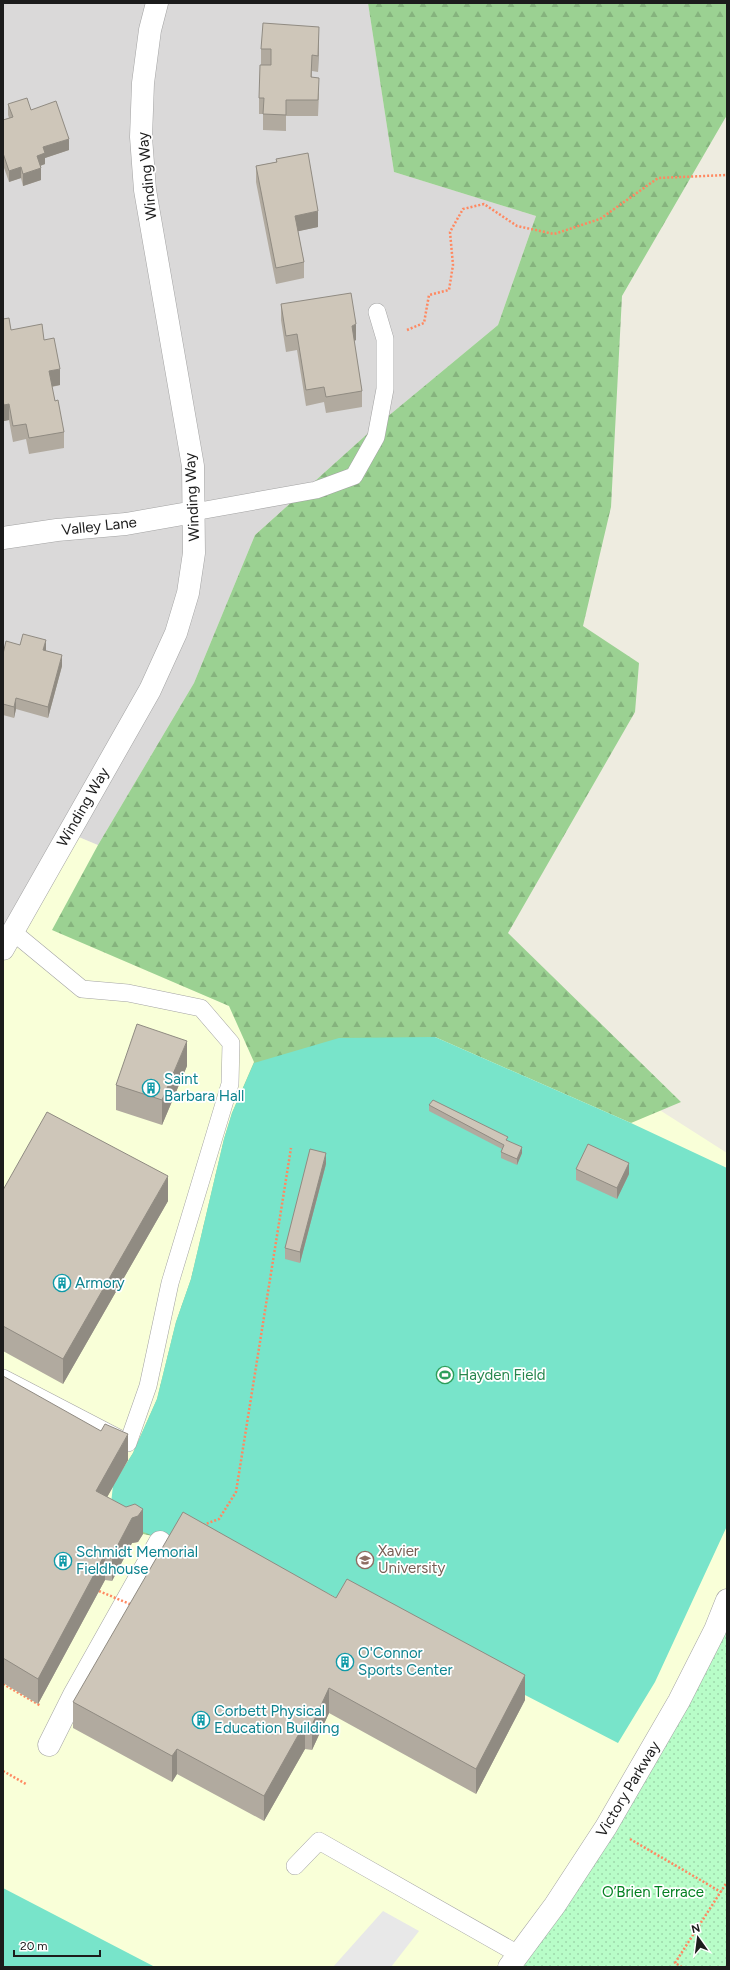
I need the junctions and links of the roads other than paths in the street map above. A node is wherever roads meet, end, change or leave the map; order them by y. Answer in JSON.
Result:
{"nodes":[{"id":1,"x":157,"y":3,"type":"edge"},
{"id":2,"x":377,"y":312,"type":"dead end"},
{"id":3,"x":194,"y":512,"type":"junction"},
{"id":4,"x":3,"y":538,"type":"edge"},
{"id":5,"x":8,"y":940,"type":"edge"},
{"id":6,"x":3,"y":1378,"type":"edge"},
{"id":7,"x":160,"y":1542,"type":"dead end"},
{"id":8,"x":727,"y":1600,"type":"edge"},
{"id":9,"x":49,"y":1745,"type":"dead end"},
{"id":10,"x":295,"y":1866,"type":"dead end"},
{"id":11,"x":514,"y":1961,"type":"edge"}],
"edges":[{"from":1,"to":3,"type":"street","name":"Winding Way"},
{"from":2,"to":3,"type":"lane"},
{"from":3,"to":4,"type":"street","name":"Valley Lane"},
{"from":3,"to":5,"type":"street","name":"Winding Way"},
{"from":5,"to":6,"type":"lane"},
{"from":7,"to":9,"type":"street"},
{"from":8,"to":11,"type":"street","name":"Victory Parkway"},
{"from":10,"to":11,"type":"lane"}]}
